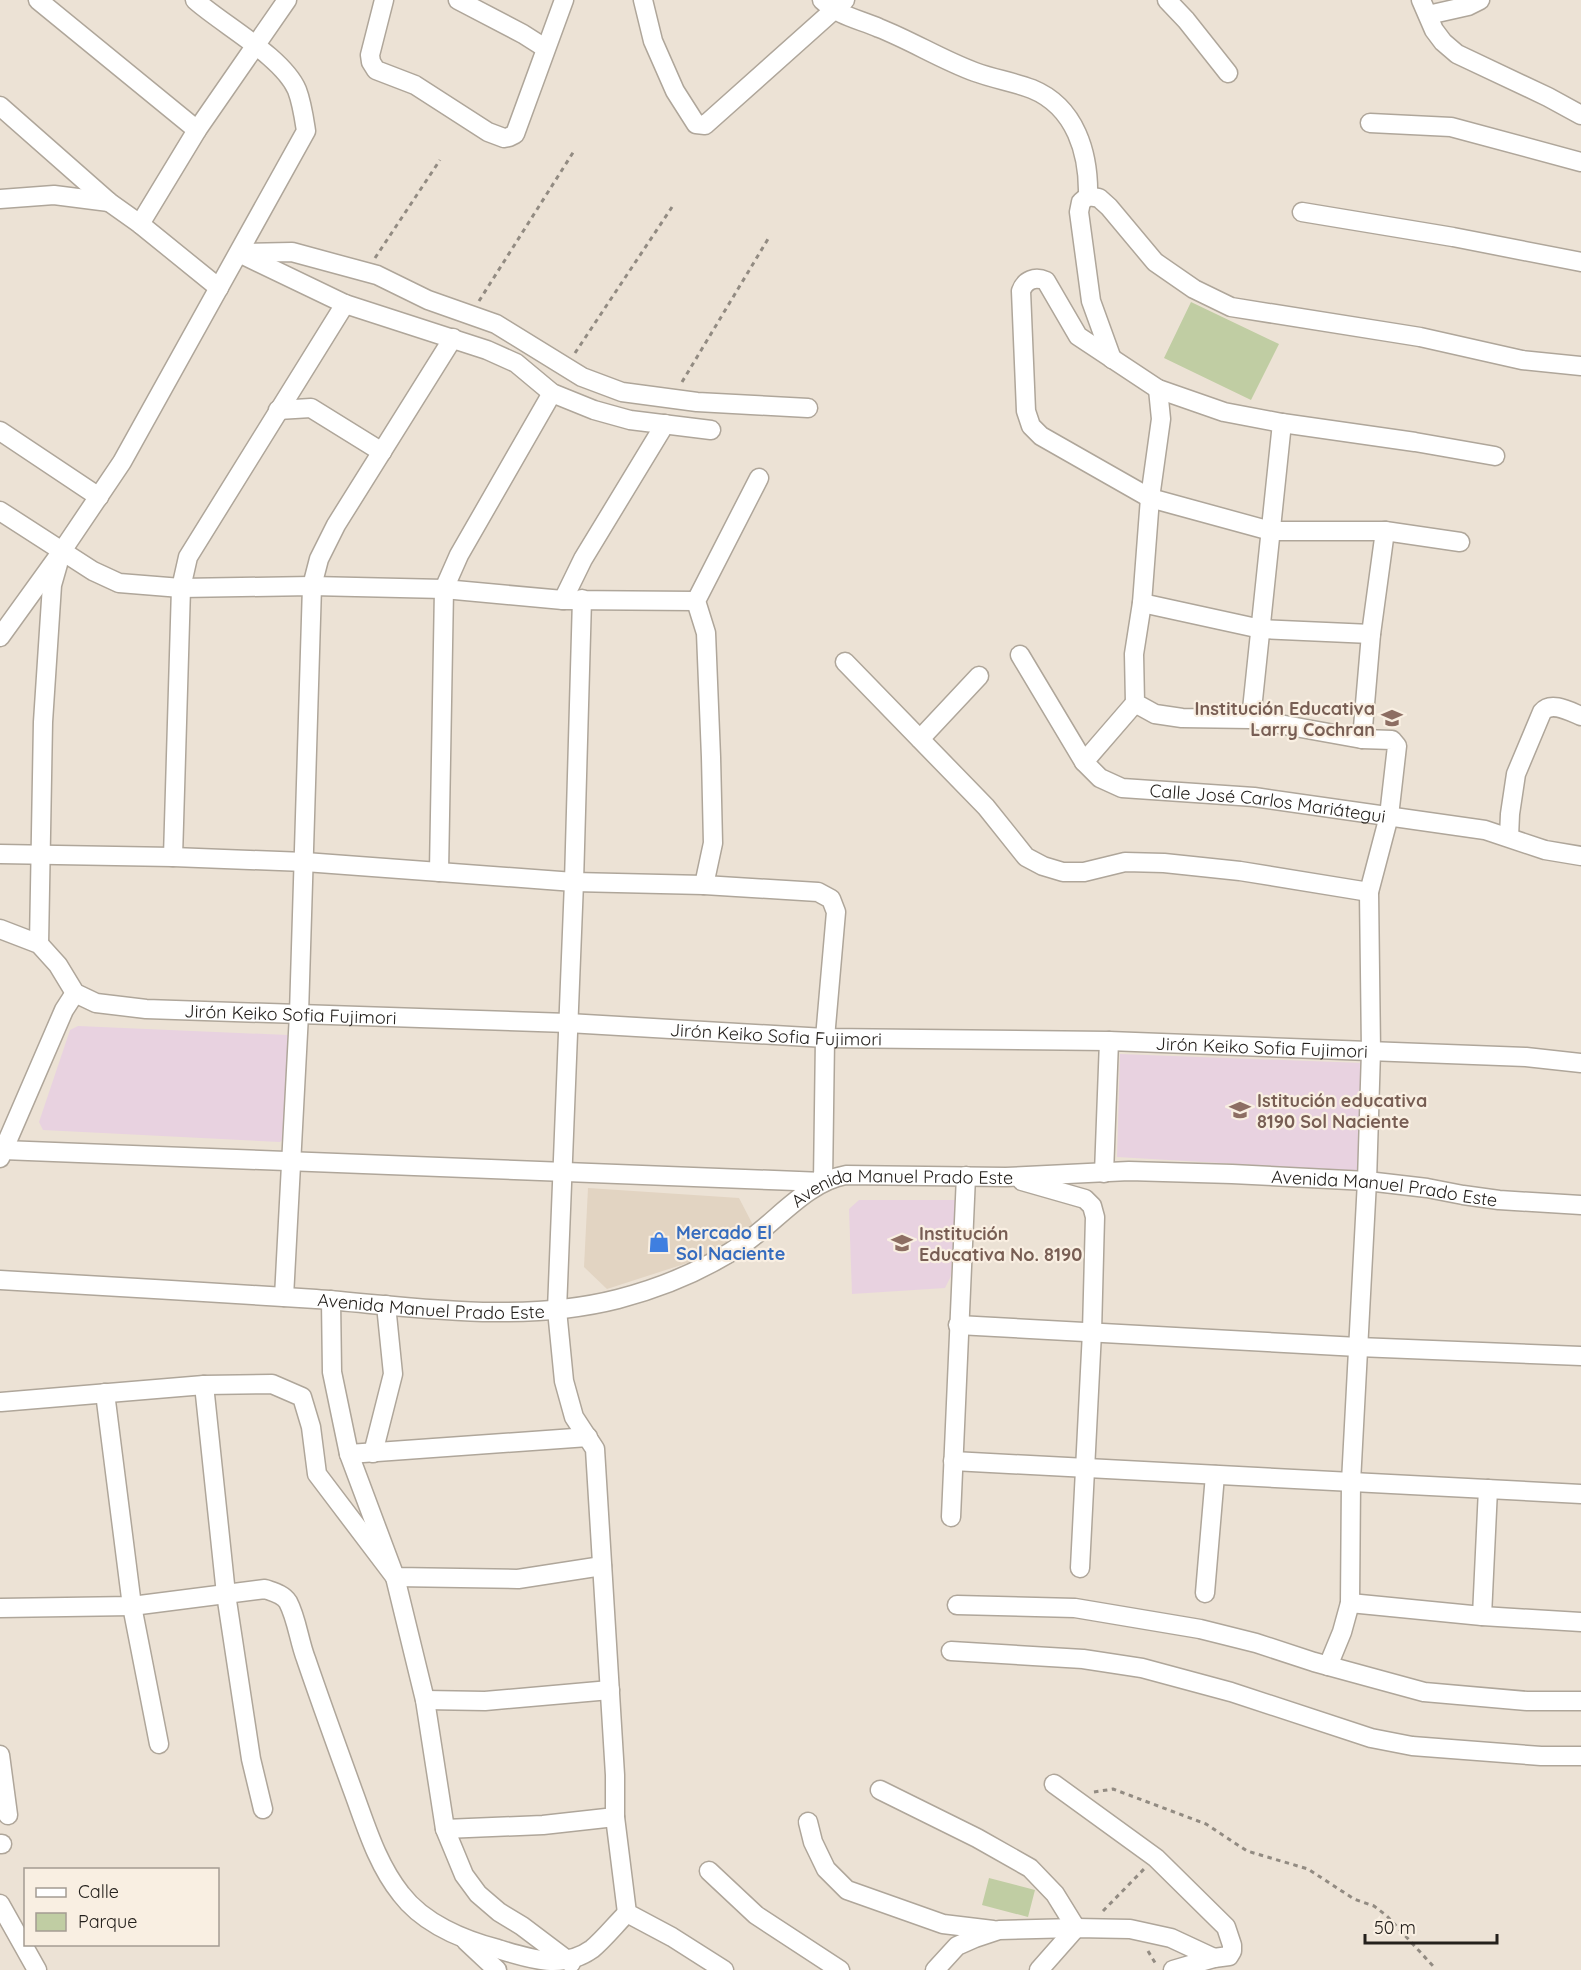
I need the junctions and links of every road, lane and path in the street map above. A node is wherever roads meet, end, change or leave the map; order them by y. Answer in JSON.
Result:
{"nodes":[{"id":1,"x":38,"y":0,"type":"edge"},
{"id":2,"x":195,"y":0,"type":"edge"},
{"id":3,"x":287,"y":0,"type":"edge"},
{"id":4,"x":384,"y":0,"type":"edge"},
{"id":5,"x":458,"y":0,"type":"edge"},
{"id":6,"x":564,"y":0,"type":"edge"},
{"id":7,"x":644,"y":0,"type":"edge"},
{"id":8,"x":1167,"y":0,"type":"edge"},
{"id":9,"x":1480,"y":0,"type":"edge"},
{"id":10,"x":833,"y":3,"type":"edge"},
{"id":11,"x":1425,"y":8,"type":"edge"},
{"id":12,"x":256,"y":45,"type":"junction"},
{"id":13,"x":546,"y":48,"type":"junction"},
{"id":14,"x":1228,"y":73,"type":"dead end"},
{"id":15,"x":0,"y":106,"type":"edge"},
{"id":16,"x":1581,"y":115,"type":"edge"},
{"id":17,"x":1370,"y":123,"type":"dead end"},
{"id":18,"x":197,"y":130,"type":"junction"},
{"id":19,"x":574,"y":151,"type":"dead end"},
{"id":20,"x":440,"y":160,"type":"dead end"},
{"id":21,"x":1581,"y":162,"type":"edge"},
{"id":22,"x":1088,"y":196,"type":"junction"},
{"id":23,"x":0,"y":199,"type":"edge"},
{"id":24,"x":109,"y":202,"type":"junction"},
{"id":25,"x":672,"y":207,"type":"dead end"},
{"id":26,"x":1302,"y":212,"type":"dead end"},
{"id":27,"x":140,"y":224,"type":"junction"},
{"id":28,"x":768,"y":239,"type":"dead end"},
{"id":29,"x":239,"y":253,"type":"junction"},
{"id":30,"x":1581,"y":262,"type":"edge"},
{"id":31,"x":366,"y":272,"type":"junction"},
{"id":32,"x":219,"y":288,"type":"junction"},
{"id":33,"x":345,"y":304,"type":"junction"},
{"id":34,"x":470,"y":315,"type":"junction"},
{"id":35,"x":453,"y":338,"type":"junction"},
{"id":36,"x":1112,"y":359,"type":"junction"},
{"id":37,"x":1581,"y":366,"type":"edge"},
{"id":38,"x":566,"y":367,"type":"junction"},
{"id":39,"x":1158,"y":390,"type":"junction"},
{"id":40,"x":552,"y":393,"type":"junction"},
{"id":41,"x":672,"y":399,"type":"junction"},
{"id":42,"x":808,"y":408,"type":"dead end"},
{"id":43,"x":278,"y":410,"type":"junction"},
{"id":44,"x":1282,"y":423,"type":"junction"},
{"id":45,"x":665,"y":424,"type":"junction"},
{"id":46,"x":711,"y":430,"type":"dead end"},
{"id":47,"x":0,"y":431,"type":"edge"},
{"id":48,"x":382,"y":452,"type":"junction"},
{"id":49,"x":1495,"y":456,"type":"dead end"},
{"id":50,"x":759,"y":478,"type":"dead end"},
{"id":51,"x":99,"y":497,"type":"junction"},
{"id":52,"x":1150,"y":498,"type":"junction"},
{"id":53,"x":0,"y":512,"type":"edge"},
{"id":54,"x":1270,"y":531,"type":"junction"},
{"id":55,"x":1384,"y":531,"type":"junction"},
{"id":56,"x":1460,"y":542,"type":"dead end"},
{"id":57,"x":62,"y":551,"type":"junction"},
{"id":58,"x":312,"y":586,"type":"junction"},
{"id":59,"x":181,"y":588,"type":"junction"},
{"id":60,"x":444,"y":589,"type":"junction"},
{"id":61,"x":582,"y":599,"type":"junction"},
{"id":62,"x":563,"y":600,"type":"junction"},
{"id":63,"x":696,"y":601,"type":"junction"},
{"id":64,"x":1142,"y":603,"type":"junction"},
{"id":65,"x":1261,"y":629,"type":"junction"},
{"id":66,"x":1371,"y":634,"type":"junction"},
{"id":67,"x":0,"y":637,"type":"edge"},
{"id":68,"x":1020,"y":655,"type":"dead end"},
{"id":69,"x":845,"y":662,"type":"dead end"},
{"id":70,"x":980,"y":676,"type":"dead end"},
{"id":71,"x":1135,"y":703,"type":"junction"},
{"id":72,"x":1581,"y":716,"type":"edge"},
{"id":73,"x":1251,"y":719,"type":"junction"},
{"id":74,"x":1362,"y":738,"type":"junction"},
{"id":75,"x":921,"y":739,"type":"junction"},
{"id":76,"x":1084,"y":762,"type":"junction"},
{"id":77,"x":1389,"y":816,"type":"junction"},
{"id":78,"x":1509,"y":837,"type":"junction"},
{"id":79,"x":0,"y":854,"type":"edge"},
{"id":80,"x":40,"y":855,"type":"junction"},
{"id":81,"x":1581,"y":856,"type":"edge"},
{"id":82,"x":173,"y":857,"type":"junction"},
{"id":83,"x":304,"y":862,"type":"junction"},
{"id":84,"x":439,"y":872,"type":"junction"},
{"id":85,"x":574,"y":882,"type":"junction"},
{"id":86,"x":705,"y":885,"type":"junction"},
{"id":87,"x":1369,"y":892,"type":"junction"},
{"id":88,"x":0,"y":929,"type":"edge"},
{"id":89,"x":39,"y":944,"type":"junction"},
{"id":90,"x":75,"y":993,"type":"junction"},
{"id":91,"x":299,"y":1014,"type":"junction"},
{"id":92,"x":568,"y":1023,"type":"junction"},
{"id":93,"x":825,"y":1038,"type":"junction"},
{"id":94,"x":1109,"y":1041,"type":"junction"},
{"id":95,"x":1371,"y":1051,"type":"junction"},
{"id":96,"x":1581,"y":1063,"type":"edge"},
{"id":97,"x":1,"y":1154,"type":"edge"},
{"id":98,"x":291,"y":1159,"type":"junction"},
{"id":99,"x":562,"y":1172,"type":"junction"},
{"id":100,"x":1104,"y":1173,"type":"junction"},
{"id":101,"x":966,"y":1176,"type":"junction"},
{"id":102,"x":1006,"y":1177,"type":"junction"},
{"id":103,"x":1367,"y":1181,"type":"junction"},
{"id":104,"x":823,"y":1182,"type":"junction"},
{"id":105,"x":1581,"y":1205,"type":"edge"},
{"id":106,"x":0,"y":1280,"type":"edge"},
{"id":107,"x":284,"y":1297,"type":"junction"},
{"id":108,"x":331,"y":1300,"type":"junction"},
{"id":109,"x":386,"y":1305,"type":"junction"},
{"id":110,"x":557,"y":1310,"type":"junction"},
{"id":111,"x":958,"y":1325,"type":"junction"},
{"id":112,"x":1092,"y":1332,"type":"junction"},
{"id":113,"x":1358,"y":1347,"type":"junction"},
{"id":114,"x":1581,"y":1356,"type":"edge"},
{"id":115,"x":204,"y":1385,"type":"junction"},
{"id":116,"x":105,"y":1393,"type":"junction"},
{"id":117,"x":1,"y":1402,"type":"edge"},
{"id":118,"x":588,"y":1437,"type":"junction"},
{"id":119,"x":373,"y":1453,"type":"junction"},
{"id":120,"x":349,"y":1454,"type":"junction"},
{"id":121,"x":952,"y":1461,"type":"junction"},
{"id":122,"x":1084,"y":1468,"type":"junction"},
{"id":123,"x":1215,"y":1475,"type":"junction"},
{"id":124,"x":1351,"y":1482,"type":"junction"},
{"id":125,"x":1488,"y":1489,"type":"junction"},
{"id":126,"x":1581,"y":1494,"type":"edge"},
{"id":127,"x":951,"y":1517,"type":"dead end"},
{"id":128,"x":602,"y":1566,"type":"junction"},
{"id":129,"x":1080,"y":1568,"type":"dead end"},
{"id":130,"x":395,"y":1577,"type":"junction"},
{"id":131,"x":1205,"y":1593,"type":"dead end"},
{"id":132,"x":226,"y":1594,"type":"junction"},
{"id":133,"x":1350,"y":1603,"type":"junction"},
{"id":134,"x":957,"y":1605,"type":"dead end"},
{"id":135,"x":132,"y":1606,"type":"junction"},
{"id":136,"x":0,"y":1608,"type":"edge"},
{"id":137,"x":1482,"y":1616,"type":"junction"},
{"id":138,"x":1581,"y":1622,"type":"edge"},
{"id":139,"x":951,"y":1651,"type":"dead end"},
{"id":140,"x":1328,"y":1666,"type":"junction"},
{"id":141,"x":610,"y":1690,"type":"junction"},
{"id":142,"x":425,"y":1700,"type":"junction"},
{"id":143,"x":1581,"y":1701,"type":"edge"},
{"id":144,"x":159,"y":1744,"type":"dead end"},
{"id":145,"x":0,"y":1755,"type":"edge"},
{"id":146,"x":1581,"y":1755,"type":"edge"},
{"id":147,"x":1054,"y":1784,"type":"dead end"},
{"id":148,"x":880,"y":1790,"type":"dead end"},
{"id":149,"x":1081,"y":1804,"type":"junction"},
{"id":150,"x":263,"y":1809,"type":"dead end"},
{"id":151,"x":8,"y":1815,"type":"dead end"},
{"id":152,"x":615,"y":1817,"type":"junction"},
{"id":153,"x":808,"y":1822,"type":"dead end"},
{"id":154,"x":445,"y":1829,"type":"junction"},
{"id":155,"x":1156,"y":1858,"type":"junction"},
{"id":156,"x":709,"y":1871,"type":"dead end"},
{"id":157,"x":0,"y":1904,"type":"edge"},
{"id":158,"x":627,"y":1913,"type":"junction"},
{"id":159,"x":1085,"y":1928,"type":"junction"},
{"id":160,"x":999,"y":1930,"type":"junction"},
{"id":161,"x":460,"y":1935,"type":"junction"},
{"id":162,"x":1214,"y":1958,"type":"junction"},
{"id":163,"x":574,"y":1966,"type":"edge"},
{"id":164,"x":1433,"y":1966,"type":"dead end"},
{"id":165,"x":37,"y":1970,"type":"edge"},
{"id":166,"x":496,"y":1970,"type":"edge"},
{"id":167,"x":724,"y":1970,"type":"edge"},
{"id":168,"x":840,"y":1970,"type":"edge"},
{"id":169,"x":935,"y":1970,"type":"edge"},
{"id":170,"x":1039,"y":1970,"type":"edge"},
{"id":171,"x":1173,"y":1970,"type":"edge"}],
"edges":[{"from":1,"to":18,"type":"street"},
{"from":2,"to":12,"type":"street"},
{"from":3,"to":12,"type":"street"},
{"from":4,"to":13,"type":"street"},
{"from":5,"to":13,"type":"street"},
{"from":6,"to":13,"type":"street"},
{"from":7,"to":10,"type":"street"},
{"from":8,"to":14,"type":"street"},
{"from":9,"to":11,"type":"street"},
{"from":10,"to":22,"type":"street"},
{"from":11,"to":16,"type":"street"},
{"from":12,"to":18,"type":"street"},
{"from":12,"to":29,"type":"street"},
{"from":15,"to":24,"type":"street"},
{"from":17,"to":21,"type":"street"},
{"from":18,"to":27,"type":"street"},
{"from":19,"to":34,"type":"path"},
{"from":20,"to":31,"type":"path"},
{"from":22,"to":36,"type":"street"},
{"from":22,"to":37,"type":"street"},
{"from":23,"to":24,"type":"street"},
{"from":24,"to":27,"type":"street"},
{"from":25,"to":38,"type":"path"},
{"from":26,"to":30,"type":"street"},
{"from":27,"to":32,"type":"street"},
{"from":28,"to":41,"type":"path"},
{"from":29,"to":31,"type":"street"},
{"from":29,"to":32,"type":"street"},
{"from":29,"to":33,"type":"street"},
{"from":31,"to":34,"type":"street"},
{"from":32,"to":51,"type":"street"},
{"from":33,"to":35,"type":"street"},
{"from":33,"to":43,"type":"street"},
{"from":34,"to":38,"type":"street"},
{"from":35,"to":40,"type":"street"},
{"from":35,"to":48,"type":"street"},
{"from":36,"to":39,"type":"street"},
{"from":36,"to":52,"type":"street"},
{"from":38,"to":41,"type":"street"},
{"from":39,"to":44,"type":"street"},
{"from":39,"to":52,"type":"street"},
{"from":40,"to":45,"type":"street"},
{"from":40,"to":60,"type":"street"},
{"from":41,"to":42,"type":"street"},
{"from":43,"to":48,"type":"street"},
{"from":43,"to":59,"type":"street"},
{"from":44,"to":49,"type":"street"},
{"from":44,"to":54,"type":"street"},
{"from":45,"to":46,"type":"street"},
{"from":45,"to":62,"type":"street"},
{"from":47,"to":51,"type":"street"},
{"from":48,"to":58,"type":"street"},
{"from":50,"to":63,"type":"street"},
{"from":51,"to":57,"type":"street"},
{"from":52,"to":54,"type":"street"},
{"from":52,"to":64,"type":"street"},
{"from":53,"to":57,"type":"street"},
{"from":54,"to":55,"type":"street"},
{"from":54,"to":65,"type":"street"},
{"from":55,"to":56,"type":"street"},
{"from":55,"to":66,"type":"street"},
{"from":57,"to":59,"type":"street"},
{"from":57,"to":67,"type":"street"},
{"from":57,"to":80,"type":"street"},
{"from":58,"to":59,"type":"street"},
{"from":58,"to":60,"type":"street"},
{"from":58,"to":83,"type":"street"},
{"from":59,"to":82,"type":"street"},
{"from":60,"to":62,"type":"street"},
{"from":60,"to":84,"type":"street"},
{"from":61,"to":62,"type":"street"},
{"from":61,"to":63,"type":"street"},
{"from":61,"to":85,"type":"street"},
{"from":63,"to":86,"type":"street"},
{"from":64,"to":65,"type":"street"},
{"from":64,"to":71,"type":"street"},
{"from":65,"to":66,"type":"street"},
{"from":65,"to":73,"type":"street"},
{"from":66,"to":74,"type":"street"},
{"from":68,"to":76,"type":"street","name":"Calle José Carlos Mariátegui"},
{"from":69,"to":75,"type":"street"},
{"from":70,"to":75,"type":"street"},
{"from":71,"to":73,"type":"street"},
{"from":71,"to":76,"type":"street"},
{"from":72,"to":78,"type":"street"},
{"from":73,"to":74,"type":"street"},
{"from":74,"to":77,"type":"street"},
{"from":75,"to":87,"type":"street"},
{"from":76,"to":77,"type":"street","name":"Calle José Carlos Mariátegui"},
{"from":77,"to":78,"type":"street","name":"Calle José Carlos Mariátegui"},
{"from":77,"to":87,"type":"street"},
{"from":78,"to":81,"type":"street","name":"Calle José Carlos Mariátegui"},
{"from":79,"to":80,"type":"street"},
{"from":80,"to":82,"type":"street"},
{"from":80,"to":89,"type":"street"},
{"from":82,"to":83,"type":"street"},
{"from":83,"to":84,"type":"street"},
{"from":83,"to":91,"type":"street"},
{"from":84,"to":85,"type":"street"},
{"from":85,"to":86,"type":"street"},
{"from":85,"to":92,"type":"street"},
{"from":86,"to":93,"type":"street"},
{"from":87,"to":95,"type":"street"},
{"from":88,"to":89,"type":"street"},
{"from":89,"to":90,"type":"street"},
{"from":90,"to":91,"type":"street","name":"Jirón Keiko Sofia Fujimori"},
{"from":90,"to":97,"type":"street"},
{"from":91,"to":92,"type":"street","name":"Jirón Keiko Sofia Fujimori"},
{"from":91,"to":98,"type":"street"},
{"from":92,"to":93,"type":"street","name":"Jirón Keiko Sofia Fujimori"},
{"from":92,"to":99,"type":"street"},
{"from":93,"to":94,"type":"street","name":"Jirón Keiko Sofia Fujimori"},
{"from":93,"to":104,"type":"street"},
{"from":94,"to":95,"type":"street","name":"Jirón Keiko Sofia Fujimori"},
{"from":94,"to":100,"type":"street"},
{"from":95,"to":96,"type":"street","name":"Jirón Keiko Sofia Fujimori"},
{"from":95,"to":103,"type":"street"},
{"from":97,"to":98,"type":"street"},
{"from":98,"to":99,"type":"street"},
{"from":98,"to":107,"type":"street"},
{"from":99,"to":104,"type":"street"},
{"from":99,"to":110,"type":"street"},
{"from":100,"to":102,"type":"street","name":"Avenida Manuel Prado Este"},
{"from":100,"to":103,"type":"street","name":"Avenida Manuel Prado Este"},
{"from":101,"to":102,"type":"street","name":"Avenida Manuel Prado Este"},
{"from":101,"to":104,"type":"street","name":"Avenida Manuel Prado Este"},
{"from":101,"to":111,"type":"street"},
{"from":102,"to":112,"type":"street"},
{"from":103,"to":105,"type":"street","name":"Avenida Manuel Prado Este"},
{"from":103,"to":113,"type":"street"},
{"from":104,"to":110,"type":"street","name":"Avenida Manuel Prado Este"},
{"from":106,"to":107,"type":"street","name":"Avenida Manuel Prado Este"},
{"from":107,"to":108,"type":"street","name":"Avenida Manuel Prado Este"},
{"from":108,"to":109,"type":"street","name":"Avenida Manuel Prado Este"},
{"from":108,"to":120,"type":"street"},
{"from":109,"to":110,"type":"street","name":"Avenida Manuel Prado Este"},
{"from":109,"to":119,"type":"street"},
{"from":110,"to":118,"type":"street"},
{"from":111,"to":112,"type":"street"},
{"from":111,"to":121,"type":"street"},
{"from":112,"to":113,"type":"street"},
{"from":112,"to":122,"type":"street"},
{"from":113,"to":114,"type":"street"},
{"from":113,"to":124,"type":"street"},
{"from":115,"to":116,"type":"street"},
{"from":115,"to":130,"type":"street"},
{"from":115,"to":132,"type":"street"},
{"from":116,"to":117,"type":"street"},
{"from":116,"to":135,"type":"street"},
{"from":118,"to":119,"type":"street"},
{"from":118,"to":128,"type":"street"},
{"from":119,"to":120,"type":"street"},
{"from":120,"to":130,"type":"street"},
{"from":121,"to":122,"type":"street"},
{"from":121,"to":127,"type":"street"},
{"from":122,"to":123,"type":"street"},
{"from":122,"to":129,"type":"street"},
{"from":123,"to":124,"type":"street"},
{"from":123,"to":131,"type":"street"},
{"from":124,"to":125,"type":"street"},
{"from":124,"to":133,"type":"street"},
{"from":125,"to":126,"type":"street"},
{"from":125,"to":137,"type":"street"},
{"from":128,"to":130,"type":"street"},
{"from":128,"to":141,"type":"street"},
{"from":130,"to":142,"type":"street"},
{"from":132,"to":135,"type":"street"},
{"from":132,"to":150,"type":"street"},
{"from":132,"to":161,"type":"street"},
{"from":133,"to":137,"type":"street"},
{"from":133,"to":140,"type":"street"},
{"from":134,"to":140,"type":"street"},
{"from":135,"to":136,"type":"street"},
{"from":135,"to":144,"type":"street"},
{"from":137,"to":138,"type":"street"},
{"from":139,"to":146,"type":"street"},
{"from":140,"to":143,"type":"street"},
{"from":141,"to":142,"type":"street"},
{"from":141,"to":152,"type":"street"},
{"from":142,"to":154,"type":"street"},
{"from":145,"to":151,"type":"street"},
{"from":147,"to":149,"type":"street"},
{"from":148,"to":159,"type":"street"},
{"from":149,"to":155,"type":"street"},
{"from":149,"to":164,"type":"path"},
{"from":152,"to":154,"type":"street"},
{"from":152,"to":158,"type":"street"},
{"from":153,"to":160,"type":"street"},
{"from":154,"to":163,"type":"street"},
{"from":155,"to":159,"type":"path"},
{"from":155,"to":162,"type":"street"},
{"from":156,"to":168,"type":"street"},
{"from":157,"to":165,"type":"street"},
{"from":158,"to":163,"type":"street"},
{"from":158,"to":167,"type":"street"},
{"from":159,"to":160,"type":"street"},
{"from":159,"to":162,"type":"street"},
{"from":159,"to":170,"type":"street"},
{"from":160,"to":169,"type":"street"},
{"from":161,"to":163,"type":"street"},
{"from":161,"to":166,"type":"street"},
{"from":162,"to":171,"type":"street"}]}
